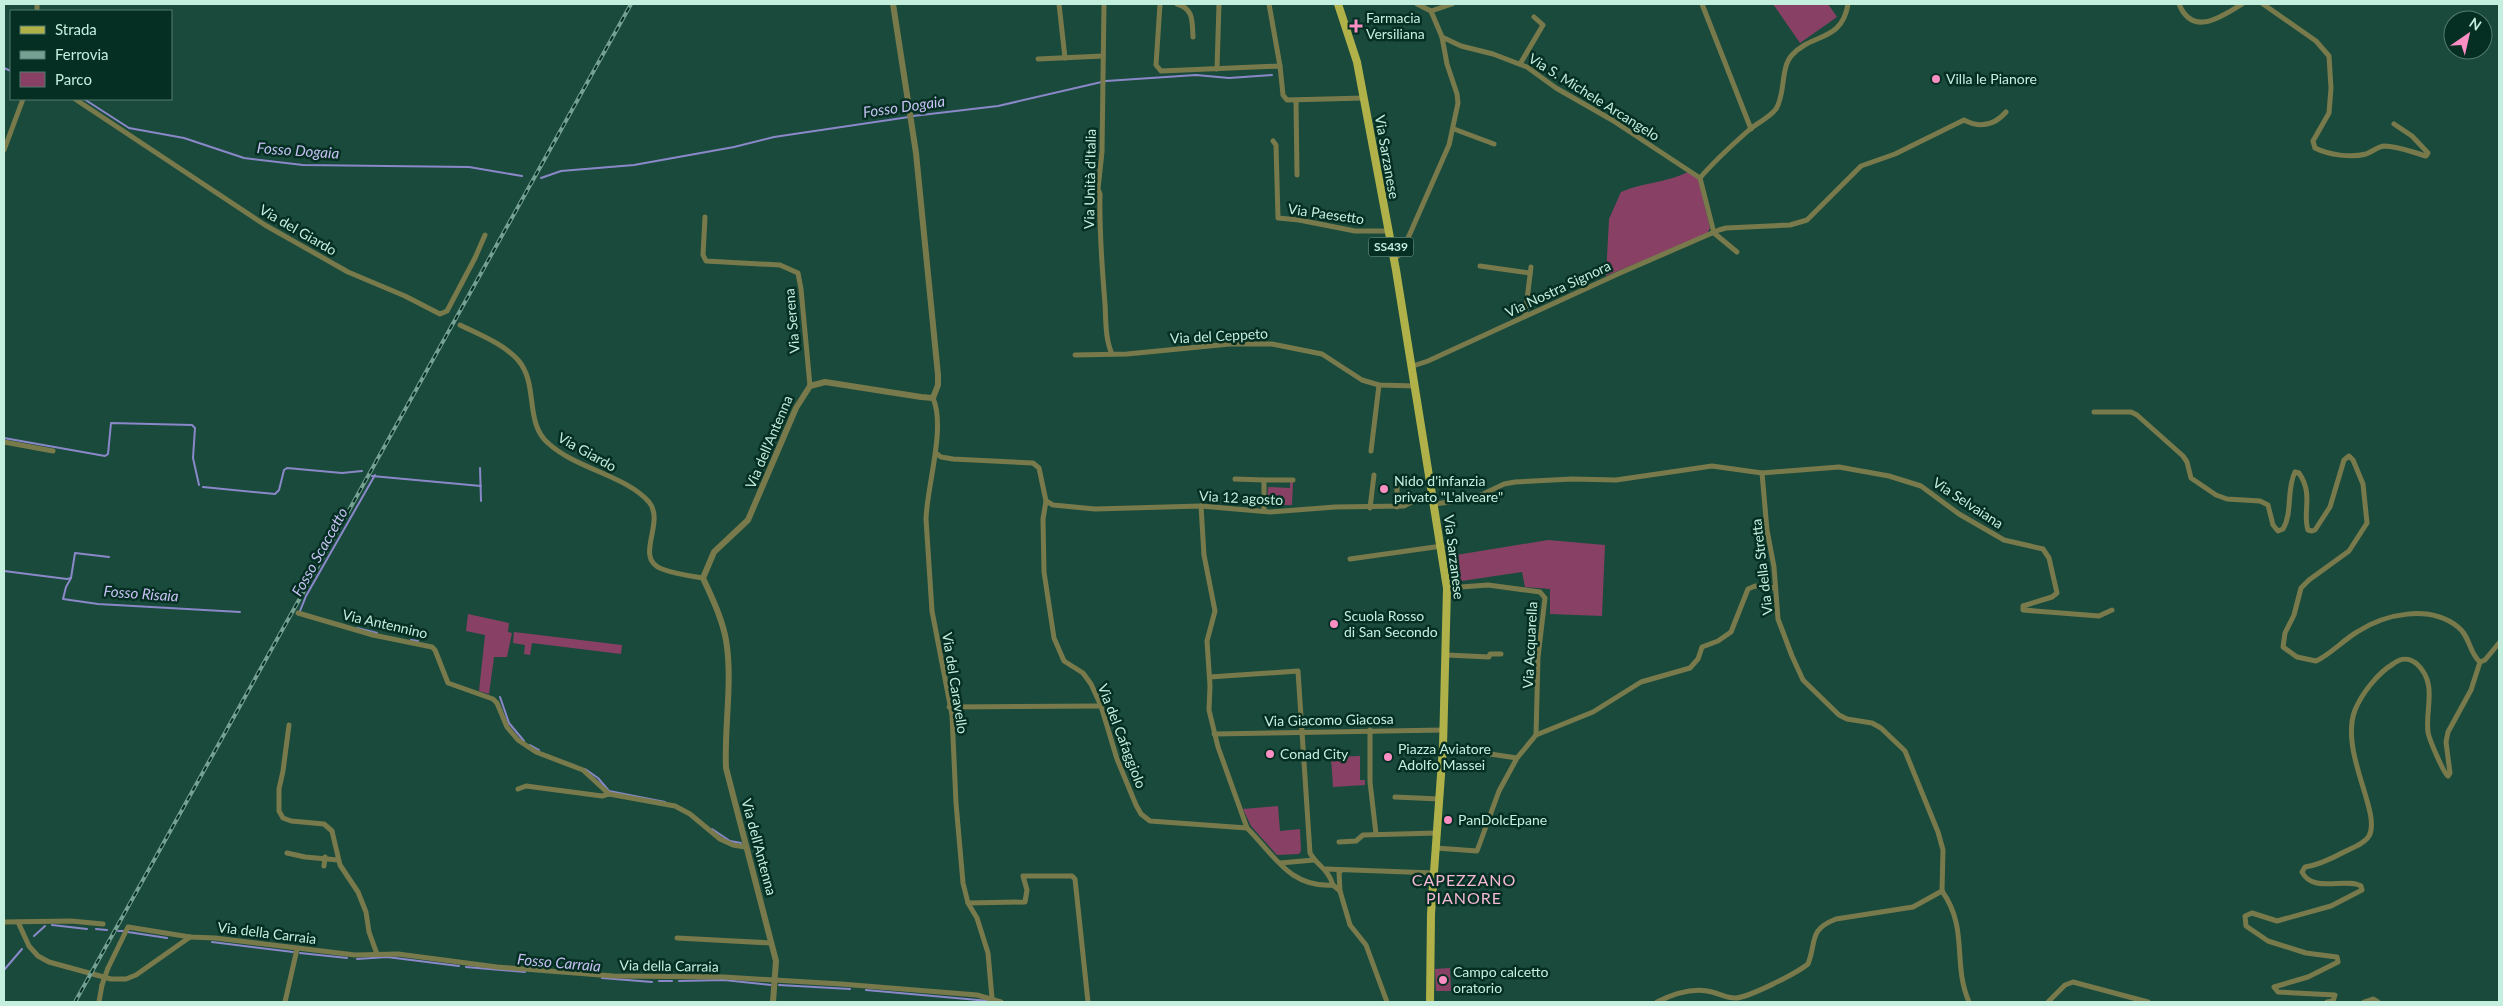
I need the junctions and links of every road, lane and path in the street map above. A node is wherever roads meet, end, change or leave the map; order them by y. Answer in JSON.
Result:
{"nodes":[{"id":1,"x":893,"y":4,"type":"edge"},
{"id":2,"x":1060,"y":4,"type":"edge"},
{"id":3,"x":1104,"y":4,"type":"edge"},
{"id":4,"x":1160,"y":4,"type":"edge"},
{"id":5,"x":1177,"y":4,"type":"edge"},
{"id":6,"x":1219,"y":4,"type":"edge"},
{"id":7,"x":1268,"y":4,"type":"edge"},
{"id":8,"x":1338,"y":4,"type":"edge"},
{"id":9,"x":1417,"y":4,"type":"edge"},
{"id":10,"x":1452,"y":4,"type":"edge"},
{"id":11,"x":1702,"y":4,"type":"edge"},
{"id":12,"x":1848,"y":4,"type":"edge"},
{"id":13,"x":2179,"y":4,"type":"edge"},
{"id":14,"x":2242,"y":4,"type":"edge"},
{"id":15,"x":2263,"y":4,"type":"edge"},
{"id":16,"x":1431,"y":11,"type":"junction"},
{"id":17,"x":1534,"y":17,"type":"dead end"},
{"id":18,"x":1193,"y":37,"type":"dead end"},
{"id":19,"x":1442,"y":37,"type":"junction"},
{"id":20,"x":1104,"y":56,"type":"junction"},
{"id":21,"x":1065,"y":58,"type":"junction"},
{"id":22,"x":1038,"y":59,"type":"dead end"},
{"id":23,"x":1520,"y":64,"type":"junction"},
{"id":24,"x":1280,"y":66,"type":"junction"},
{"id":25,"x":1217,"y":69,"type":"junction"},
{"id":26,"x":1364,"y":98,"type":"junction"},
{"id":27,"x":23,"y":100,"type":"edge"},
{"id":28,"x":77,"y":100,"type":"edge"},
{"id":29,"x":1296,"y":101,"type":"junction"},
{"id":30,"x":2006,"y":112,"type":"dead end"},
{"id":31,"x":2394,"y":124,"type":"dead end"},
{"id":32,"x":1454,"y":128,"type":"junction"},
{"id":33,"x":1751,"y":129,"type":"junction"},
{"id":34,"x":1273,"y":141,"type":"dead end"},
{"id":35,"x":1494,"y":144,"type":"dead end"},
{"id":36,"x":4,"y":150,"type":"edge"},
{"id":37,"x":1297,"y":175,"type":"dead end"},
{"id":38,"x":1700,"y":178,"type":"junction"},
{"id":39,"x":705,"y":217,"type":"dead end"},
{"id":40,"x":1388,"y":231,"type":"junction"},
{"id":41,"x":1714,"y":233,"type":"junction"},
{"id":42,"x":485,"y":234,"type":"dead end"},
{"id":43,"x":1738,"y":252,"type":"dead end"},
{"id":44,"x":1394,"y":260,"type":"junction"},
{"id":45,"x":1480,"y":266,"type":"dead end"},
{"id":46,"x":1525,"y":316,"type":"junction"},
{"id":47,"x":460,"y":325,"type":"dead end"},
{"id":48,"x":1112,"y":354,"type":"junction"},
{"id":49,"x":1075,"y":355,"type":"dead end"},
{"id":50,"x":1413,"y":366,"type":"junction"},
{"id":51,"x":1379,"y":385,"type":"junction"},
{"id":52,"x":810,"y":386,"type":"junction"},
{"id":53,"x":1415,"y":386,"type":"junction"},
{"id":54,"x":933,"y":398,"type":"junction"},
{"id":55,"x":2094,"y":412,"type":"dead end"},
{"id":56,"x":4,"y":442,"type":"edge"},
{"id":57,"x":53,"y":451,"type":"dead end"},
{"id":58,"x":1371,"y":451,"type":"dead end"},
{"id":59,"x":937,"y":454,"type":"junction"},
{"id":60,"x":1762,"y":473,"type":"junction"},
{"id":61,"x":1374,"y":475,"type":"dead end"},
{"id":62,"x":1235,"y":479,"type":"dead end"},
{"id":63,"x":1395,"y":479,"type":"dead end"},
{"id":64,"x":1264,"y":480,"type":"junction"},
{"id":65,"x":1293,"y":480,"type":"dead end"},
{"id":66,"x":1432,"y":492,"type":"junction"},
{"id":67,"x":1046,"y":502,"type":"junction"},
{"id":68,"x":1434,"y":504,"type":"junction"},
{"id":69,"x":1201,"y":506,"type":"junction"},
{"id":70,"x":1397,"y":507,"type":"junction"},
{"id":71,"x":1370,"y":508,"type":"junction"},
{"id":72,"x":1264,"y":511,"type":"junction"},
{"id":73,"x":1442,"y":546,"type":"junction"},
{"id":74,"x":1350,"y":559,"type":"dead end"},
{"id":75,"x":703,"y":578,"type":"junction"},
{"id":76,"x":1447,"y":588,"type":"junction"},
{"id":77,"x":1775,"y":588,"type":"junction"},
{"id":78,"x":2112,"y":610,"type":"dead end"},
{"id":79,"x":298,"y":613,"type":"dead end"},
{"id":80,"x":2499,"y":643,"type":"edge"},
{"id":81,"x":1500,"y":654,"type":"dead end"},
{"id":82,"x":1447,"y":655,"type":"junction"},
{"id":83,"x":2480,"y":662,"type":"junction"},
{"id":84,"x":1210,"y":677,"type":"junction"},
{"id":85,"x":1101,"y":706,"type":"junction"},
{"id":86,"x":950,"y":707,"type":"junction"},
{"id":87,"x":289,"y":725,"type":"dead end"},
{"id":88,"x":1370,"y":730,"type":"junction"},
{"id":89,"x":1444,"y":730,"type":"junction"},
{"id":90,"x":1301,"y":731,"type":"junction"},
{"id":91,"x":1214,"y":734,"type":"junction"},
{"id":92,"x":1536,"y":735,"type":"junction"},
{"id":93,"x":1443,"y":747,"type":"junction"},
{"id":94,"x":1517,"y":758,"type":"junction"},
{"id":95,"x":518,"y":790,"type":"dead end"},
{"id":96,"x":609,"y":794,"type":"junction"},
{"id":97,"x":1395,"y":797,"type":"dead end"},
{"id":98,"x":1439,"y":799,"type":"junction"},
{"id":99,"x":1247,"y":828,"type":"junction"},
{"id":100,"x":1437,"y":833,"type":"junction"},
{"id":101,"x":1376,"y":834,"type":"junction"},
{"id":102,"x":1339,"y":842,"type":"dead end"},
{"id":103,"x":745,"y":847,"type":"junction"},
{"id":104,"x":1436,"y":848,"type":"junction"},
{"id":105,"x":287,"y":853,"type":"dead end"},
{"id":106,"x":325,"y":857,"type":"junction"},
{"id":107,"x":338,"y":860,"type":"junction"},
{"id":108,"x":1314,"y":860,"type":"junction"},
{"id":109,"x":1280,"y":862,"type":"junction"},
{"id":110,"x":324,"y":866,"type":"dead end"},
{"id":111,"x":1326,"y":869,"type":"junction"},
{"id":112,"x":1342,"y":870,"type":"junction"},
{"id":113,"x":1434,"y":873,"type":"junction"},
{"id":114,"x":1333,"y":885,"type":"junction"},
{"id":115,"x":1340,"y":891,"type":"junction"},
{"id":116,"x":1942,"y":891,"type":"junction"},
{"id":117,"x":968,"y":903,"type":"junction"},
{"id":118,"x":4,"y":922,"type":"edge"},
{"id":119,"x":18,"y":922,"type":"junction"},
{"id":120,"x":103,"y":924,"type":"dead end"},
{"id":121,"x":190,"y":937,"type":"junction"},
{"id":122,"x":676,"y":938,"type":"dead end"},
{"id":123,"x":771,"y":943,"type":"junction"},
{"id":124,"x":297,"y":949,"type":"junction"},
{"id":125,"x":377,"y":954,"type":"junction"},
{"id":126,"x":776,"y":980,"type":"junction"},
{"id":127,"x":992,"y":998,"type":"junction"},
{"id":128,"x":99,"y":1002,"type":"edge"},
{"id":129,"x":284,"y":1002,"type":"edge"},
{"id":130,"x":773,"y":1002,"type":"edge"},
{"id":131,"x":1001,"y":1002,"type":"edge"},
{"id":132,"x":1088,"y":1002,"type":"edge"},
{"id":133,"x":1387,"y":1002,"type":"edge"},
{"id":134,"x":1430,"y":1002,"type":"edge"},
{"id":135,"x":1657,"y":1002,"type":"edge"},
{"id":136,"x":1969,"y":1002,"type":"edge"},
{"id":137,"x":2048,"y":1002,"type":"edge"},
{"id":138,"x":2148,"y":1002,"type":"edge"},
{"id":139,"x":2326,"y":1002,"type":"edge"},
{"id":140,"x":2364,"y":1002,"type":"edge"},
{"id":141,"x":2378,"y":1002,"type":"edge"}],
"edges":[{"from":1,"to":54,"type":"street"},
{"from":2,"to":21,"type":"street"},
{"from":3,"to":20,"type":"street","name":"Via Unità d'Italia"},
{"from":4,"to":25,"type":"street"},
{"from":5,"to":18,"type":"street"},
{"from":6,"to":25,"type":"street"},
{"from":7,"to":24,"type":"street"},
{"from":8,"to":26,"type":"main road","name":"Via Sarzanese","number":"SS439"},
{"from":9,"to":16,"type":"street"},
{"from":10,"to":16,"type":"street"},
{"from":11,"to":33,"type":"street"},
{"from":12,"to":33,"type":"street"},
{"from":13,"to":14,"type":"street"},
{"from":15,"to":31,"type":"street"},
{"from":16,"to":19,"type":"street"},
{"from":17,"to":23,"type":"street"},
{"from":19,"to":23,"type":"street","name":"Via S. Michele Arcangelo"},
{"from":19,"to":32,"type":"street"},
{"from":20,"to":21,"type":"street"},
{"from":20,"to":48,"type":"street","name":"Via Unità d'Italia"},
{"from":21,"to":22,"type":"street"},
{"from":23,"to":38,"type":"street","name":"Via S. Michele Arcangelo"},
{"from":24,"to":25,"type":"street"},
{"from":24,"to":29,"type":"street"},
{"from":26,"to":29,"type":"street"},
{"from":26,"to":40,"type":"main road","name":"Via Sarzanese","number":"SS439"},
{"from":27,"to":36,"type":"street"},
{"from":28,"to":42,"type":"street","name":"Via del Giardo"},
{"from":29,"to":37,"type":"street"},
{"from":30,"to":41,"type":"street","name":"Via Nostra Signora"},
{"from":32,"to":35,"type":"street"},
{"from":32,"to":44,"type":"street"},
{"from":33,"to":38,"type":"street"},
{"from":34,"to":40,"type":"street","name":"Via Paesetto"},
{"from":38,"to":41,"type":"street"},
{"from":39,"to":52,"type":"street","name":"Via Serena"},
{"from":40,"to":44,"type":"main road","name":"Via Sarzanese","number":"SS439"},
{"from":41,"to":43,"type":"street"},
{"from":41,"to":46,"type":"street","name":"Via Nostra Signora"},
{"from":44,"to":50,"type":"main road","name":"Via Sarzanese","number":"SS439"},
{"from":45,"to":46,"type":"street"},
{"from":46,"to":50,"type":"street","name":"Via Nostra Signora"},
{"from":47,"to":75,"type":"street","name":"Via Giardo"},
{"from":48,"to":49,"type":"street","name":"Via del Ceppeto"},
{"from":48,"to":51,"type":"street","name":"Via del Ceppeto"},
{"from":50,"to":53,"type":"main road","name":"Via Sarzanese","number":"SS439"},
{"from":51,"to":53,"type":"street","name":"Via del Ceppeto"},
{"from":51,"to":58,"type":"street"},
{"from":52,"to":54,"type":"street","name":"Via dell'Antenna"},
{"from":52,"to":75,"type":"street","name":"Via dell'Antenna"},
{"from":53,"to":66,"type":"main road","name":"Via Sarzanese","number":"SS439"},
{"from":54,"to":59,"type":"street","name":"Via del Caravello"},
{"from":55,"to":83,"type":"street"},
{"from":56,"to":57,"type":"street"},
{"from":59,"to":67,"type":"street","name":"Via del Cafaggiolo"},
{"from":59,"to":86,"type":"street","name":"Via del Caravello"},
{"from":60,"to":68,"type":"street"},
{"from":60,"to":77,"type":"street","name":"Via della Stretta"},
{"from":60,"to":78,"type":"street","name":"Via Selvaiana"},
{"from":61,"to":71,"type":"street"},
{"from":62,"to":64,"type":"street"},
{"from":63,"to":70,"type":"street"},
{"from":64,"to":65,"type":"street"},
{"from":64,"to":72,"type":"street"},
{"from":66,"to":68,"type":"main road","name":"Via Sarzanese","number":"SS439"},
{"from":66,"to":70,"type":"street","name":"Via 12 agosto"},
{"from":67,"to":69,"type":"street","name":"Via 12 agosto"},
{"from":67,"to":85,"type":"street","name":"Via del Cafaggiolo"},
{"from":68,"to":73,"type":"main road","name":"Via Sarzanese","number":"SS439"},
{"from":69,"to":72,"type":"street","name":"Via 12 agosto"},
{"from":69,"to":84,"type":"street"},
{"from":70,"to":71,"type":"street","name":"Via 12 agosto"},
{"from":71,"to":72,"type":"street","name":"Via 12 agosto"},
{"from":73,"to":74,"type":"street"},
{"from":73,"to":76,"type":"main road","name":"Via Sarzanese","number":"SS439"},
{"from":75,"to":103,"type":"street","name":"Via dell'Antenna"},
{"from":76,"to":82,"type":"main road","name":"Via Sarzanese","number":"SS439"},
{"from":76,"to":92,"type":"street","name":"Via Acquarella"},
{"from":77,"to":92,"type":"street"},
{"from":77,"to":116,"type":"street","name":"Via della Stretta"},
{"from":79,"to":96,"type":"street","name":"Via Antennino"},
{"from":80,"to":83,"type":"street"},
{"from":81,"to":82,"type":"street"},
{"from":82,"to":89,"type":"main road","name":"Via Sarzanese","number":"SS439"},
{"from":83,"to":139,"type":"street"},
{"from":84,"to":90,"type":"street"},
{"from":84,"to":91,"type":"street"},
{"from":85,"to":86,"type":"street"},
{"from":85,"to":99,"type":"street","name":"Via del Cafaggiolo"},
{"from":86,"to":117,"type":"street","name":"Via del Caravello"},
{"from":87,"to":107,"type":"street"},
{"from":88,"to":89,"type":"street","name":"Via Giacomo Giacosa"},
{"from":88,"to":90,"type":"street","name":"Via Giacomo Giacosa"},
{"from":88,"to":101,"type":"street"},
{"from":89,"to":93,"type":"main road","name":"Via Sarzanese","number":"SS439"},
{"from":90,"to":91,"type":"street","name":"Via Giacomo Giacosa"},
{"from":90,"to":108,"type":"street"},
{"from":91,"to":99,"type":"street"},
{"from":92,"to":94,"type":"street"},
{"from":93,"to":94,"type":"street"},
{"from":93,"to":98,"type":"main road","name":"Via Sarzanese","number":"SS439"},
{"from":94,"to":104,"type":"street"},
{"from":95,"to":96,"type":"street"},
{"from":96,"to":103,"type":"street"},
{"from":97,"to":98,"type":"street"},
{"from":98,"to":100,"type":"main road","name":"Via Sarzanese","number":"SS439"},
{"from":99,"to":109,"type":"street"},
{"from":100,"to":101,"type":"street"},
{"from":100,"to":104,"type":"main road","name":"Via Sarzanese","number":"SS439"},
{"from":101,"to":102,"type":"street"},
{"from":103,"to":123,"type":"street","name":"Via dell'Antenna"},
{"from":104,"to":113,"type":"main road","name":"Via Sarzanese","number":"SS439"},
{"from":105,"to":106,"type":"street"},
{"from":106,"to":107,"type":"street"},
{"from":106,"to":110,"type":"street"},
{"from":107,"to":125,"type":"street"},
{"from":108,"to":109,"type":"street"},
{"from":108,"to":111,"type":"street"},
{"from":109,"to":114,"type":"street"},
{"from":111,"to":112,"type":"street"},
{"from":111,"to":114,"type":"street"},
{"from":112,"to":113,"type":"street"},
{"from":112,"to":115,"type":"street"},
{"from":113,"to":134,"type":"main road","name":"Via Sarzanese","number":"SS439"},
{"from":114,"to":115,"type":"street"},
{"from":115,"to":133,"type":"street"},
{"from":116,"to":135,"type":"street"},
{"from":116,"to":136,"type":"street"},
{"from":117,"to":127,"type":"street","name":"Via del Caravello"},
{"from":117,"to":132,"type":"street"},
{"from":118,"to":119,"type":"street"},
{"from":119,"to":120,"type":"street"},
{"from":119,"to":121,"type":"street"},
{"from":121,"to":124,"type":"street","name":"Via della Carraia"},
{"from":121,"to":128,"type":"street","name":"Via della Carraia","bridge":true},
{"from":122,"to":123,"type":"street"},
{"from":123,"to":126,"type":"street","name":"Via dell'Antenna"},
{"from":124,"to":125,"type":"street","name":"Via della Carraia"},
{"from":124,"to":129,"type":"street"},
{"from":125,"to":126,"type":"street","name":"Via della Carraia"},
{"from":126,"to":127,"type":"street","name":"Via della Carraia"},
{"from":126,"to":130,"type":"street","name":"Via dell'Antenna"},
{"from":127,"to":131,"type":"street","name":"Via della Carraia"},
{"from":137,"to":138,"type":"street"},
{"from":140,"to":141,"type":"street"}]}
